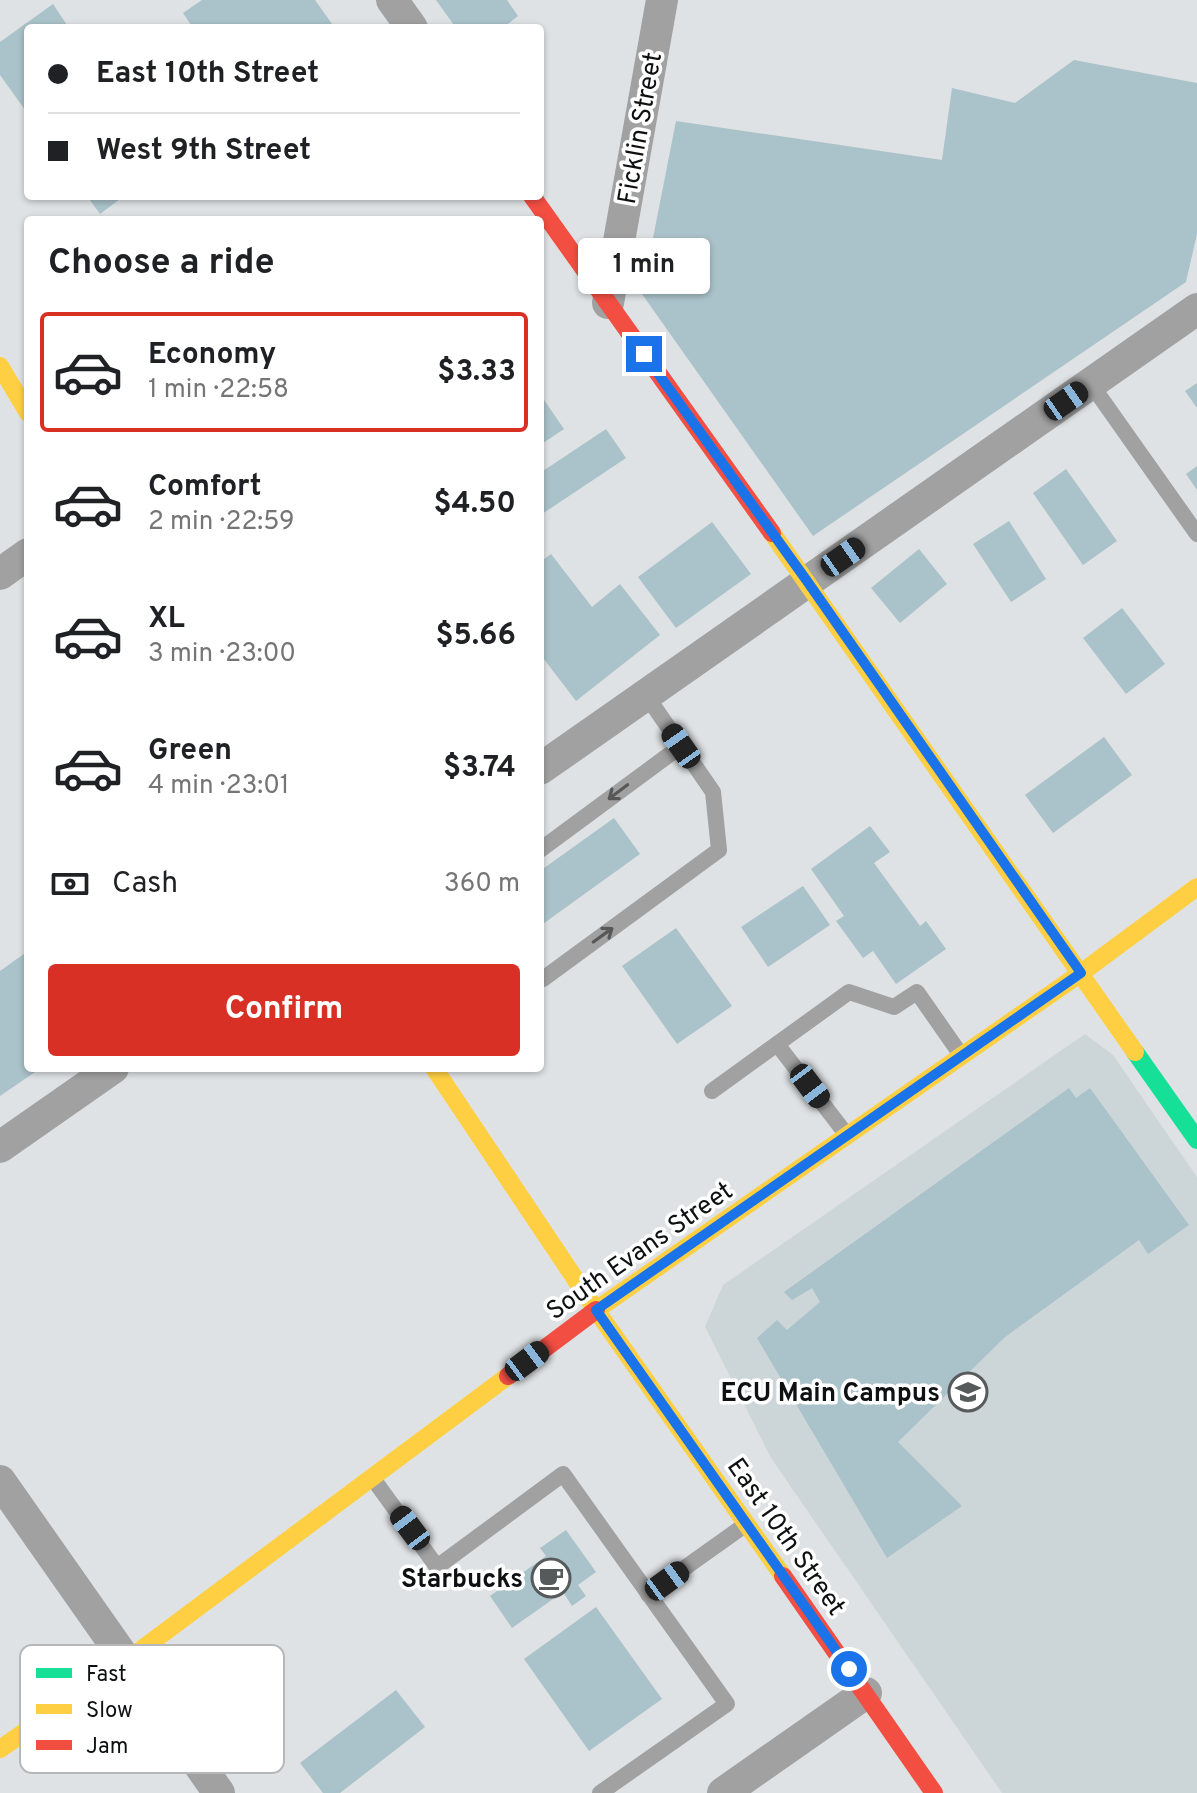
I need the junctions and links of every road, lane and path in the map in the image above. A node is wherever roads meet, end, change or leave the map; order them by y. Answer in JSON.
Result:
{"nodes":[{"id":1,"x":392,"y":0,"type":"edge"},
{"id":2,"x":662,"y":0,"type":"edge"},
{"id":3,"x":409,"y":24,"type":"edge"},
{"id":4,"x":535,"y":200,"type":"edge"},
{"id":5,"x":608,"y":303,"type":"junction"},
{"id":6,"x":1197,"y":309,"type":"edge"},
{"id":7,"x":0,"y":366,"type":"edge"},
{"id":8,"x":1091,"y":384,"type":"junction"},
{"id":9,"x":24,"y":406,"type":"edge"},
{"id":10,"x":1197,"y":534,"type":"edge"},
{"id":11,"x":24,"y":557,"type":"edge"},
{"id":12,"x":0,"y":574,"type":"edge"},
{"id":13,"x":807,"y":581,"type":"junction"},
{"id":14,"x":646,"y":695,"type":"junction"},
{"id":15,"x":681,"y":746,"type":"junction"},
{"id":16,"x":544,"y":766,"type":"edge"},
{"id":17,"x":544,"y":847,"type":"edge"},
{"id":18,"x":1197,"y":887,"type":"edge"},
{"id":19,"x":1081,"y":973,"type":"junction"},
{"id":20,"x":544,"y":978,"type":"edge"},
{"id":21,"x":777,"y":1044,"type":"junction"},
{"id":22,"x":962,"y":1056,"type":"junction"},
{"id":23,"x":107,"y":1072,"type":"edge"},
{"id":24,"x":437,"y":1072,"type":"edge"},
{"id":25,"x":712,"y":1091,"type":"dead end"},
{"id":26,"x":847,"y":1136,"type":"junction"},
{"id":27,"x":1197,"y":1140,"type":"edge"},
{"id":28,"x":0,"y":1147,"type":"edge"},
{"id":29,"x":596,"y":1310,"type":"junction"},
{"id":30,"x":372,"y":1477,"type":"junction"},
{"id":31,"x":0,"y":1481,"type":"edge"},
{"id":32,"x":747,"y":1524,"type":"junction"},
{"id":33,"x":648,"y":1594,"type":"junction"},
{"id":34,"x":115,"y":1645,"type":"edge"},
{"id":35,"x":147,"y":1645,"type":"edge"},
{"id":36,"x":866,"y":1693,"type":"junction"},
{"id":37,"x":20,"y":1735,"type":"edge"},
{"id":38,"x":0,"y":1749,"type":"edge"},
{"id":39,"x":205,"y":1773,"type":"edge"},
{"id":40,"x":219,"y":1793,"type":"edge"},
{"id":41,"x":600,"y":1793,"type":"edge"},
{"id":42,"x":723,"y":1793,"type":"edge"},
{"id":43,"x":934,"y":1793,"type":"edge"}],
"edges":[{"from":1,"to":3,"type":"street"},
{"from":2,"to":5,"type":"street","name":"Ficklin Street"},
{"from":4,"to":5,"type":"main road"},
{"from":5,"to":13,"type":"main road"},
{"from":6,"to":8,"type":"street"},
{"from":7,"to":9,"type":"main road"},
{"from":8,"to":10,"type":"lane"},
{"from":8,"to":13,"type":"street"},
{"from":11,"to":12,"type":"street"},
{"from":13,"to":14,"type":"street"},
{"from":13,"to":19,"type":"main road"},
{"from":14,"to":15,"type":"lane"},
{"from":14,"to":16,"type":"street"},
{"from":15,"to":17,"type":"lane","one_way":true},
{"from":20,"to":15,"type":"lane","one_way":true},
{"from":18,"to":19,"type":"main road","name":"South Evans Street"},
{"from":19,"to":22,"type":"main road","name":"South Evans Street"},
{"from":19,"to":27,"type":"main road"},
{"from":21,"to":22,"type":"lane"},
{"from":21,"to":25,"type":"lane"},
{"from":21,"to":26,"type":"lane"},
{"from":22,"to":26,"type":"main road","name":"South Evans Street"},
{"from":23,"to":28,"type":"street"},
{"from":24,"to":29,"type":"main road","name":"East 10th Street"},
{"from":26,"to":29,"type":"main road","name":"South Evans Street"},
{"from":29,"to":30,"type":"main road","name":"South Evans Street"},
{"from":29,"to":32,"type":"main road","name":"East 10th Street"},
{"from":30,"to":33,"type":"lane"},
{"from":30,"to":35,"type":"main road","name":"South Evans Street"},
{"from":31,"to":34,"type":"street"},
{"from":32,"to":33,"type":"lane"},
{"from":32,"to":36,"type":"main road","name":"East 10th Street"},
{"from":33,"to":41,"type":"lane"},
{"from":36,"to":42,"type":"street"},
{"from":36,"to":43,"type":"main road","name":"East 10th Street"},
{"from":37,"to":38,"type":"main road","name":"South Evans Street"},
{"from":39,"to":40,"type":"street"}]}
